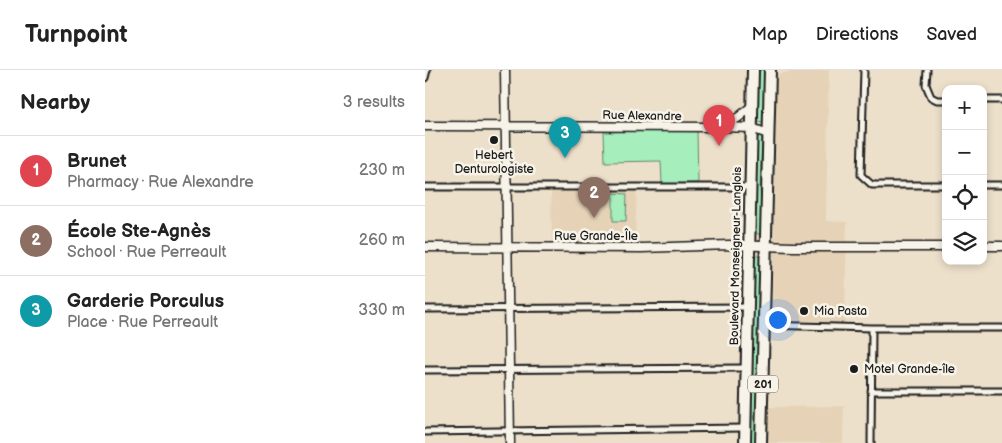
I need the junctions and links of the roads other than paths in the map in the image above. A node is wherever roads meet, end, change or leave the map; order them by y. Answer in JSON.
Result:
{"nodes":[{"id":1,"x":427,"y":70,"type":"edge"},
{"id":2,"x":505,"y":70,"type":"edge"},
{"id":3,"x":753,"y":70,"type":"edge"},
{"id":4,"x":770,"y":70,"type":"edge"},
{"id":5,"x":863,"y":70,"type":"edge"},
{"id":6,"x":927,"y":70,"type":"edge"},
{"id":7,"x":425,"y":78,"type":"edge"},
{"id":8,"x":942,"y":100,"type":"edge"},
{"id":9,"x":987,"y":100,"type":"edge"},
{"id":10,"x":1002,"y":100,"type":"edge"},
{"id":11,"x":752,"y":106,"type":"junction"},
{"id":12,"x":425,"y":126,"type":"edge"},
{"id":13,"x":506,"y":127,"type":"junction"},
{"id":14,"x":723,"y":127,"type":"junction"},
{"id":15,"x":752,"y":128,"type":"junction"},
{"id":16,"x":768,"y":134,"type":"junction"},
{"id":17,"x":942,"y":185,"type":"edge"},
{"id":18,"x":987,"y":185,"type":"edge"},
{"id":19,"x":1002,"y":185,"type":"edge"},
{"id":20,"x":425,"y":187,"type":"edge"},
{"id":21,"x":751,"y":187,"type":"junction"},
{"id":22,"x":507,"y":188,"type":"junction"},
{"id":23,"x":749,"y":246,"type":"junction"},
{"id":24,"x":942,"y":246,"type":"edge"},
{"id":25,"x":987,"y":246,"type":"edge"},
{"id":26,"x":1002,"y":246,"type":"edge"},
{"id":27,"x":425,"y":247,"type":"edge"},
{"id":28,"x":508,"y":247,"type":"junction"},
{"id":29,"x":766,"y":247,"type":"junction"},
{"id":30,"x":748,"y":307,"type":"junction"},
{"id":31,"x":425,"y":309,"type":"edge"},
{"id":32,"x":509,"y":309,"type":"junction"},
{"id":33,"x":764,"y":325,"type":"junction"},
{"id":34,"x":872,"y":328,"type":"junction"},
{"id":35,"x":1002,"y":328,"type":"edge"},
{"id":36,"x":746,"y":368,"type":"junction"},
{"id":37,"x":425,"y":370,"type":"edge"},
{"id":38,"x":510,"y":370,"type":"junction"},
{"id":39,"x":871,"y":391,"type":"junction"},
{"id":40,"x":1002,"y":391,"type":"edge"},
{"id":41,"x":745,"y":428,"type":"junction"},
{"id":42,"x":511,"y":431,"type":"junction"},
{"id":43,"x":425,"y":432,"type":"edge"},
{"id":44,"x":510,"y":443,"type":"edge"},
{"id":45,"x":745,"y":443,"type":"edge"},
{"id":46,"x":761,"y":443,"type":"edge"},
{"id":47,"x":871,"y":443,"type":"edge"}],
"edges":[{"from":1,"to":7,"type":"street"},
{"from":2,"to":13,"type":"main road"},
{"from":3,"to":11,"type":"highway","name":"Boulevard Monseigneur-Langlois","number":"201"},
{"from":4,"to":16,"type":"highway","number":"201"},
{"from":5,"to":17,"type":"street"},
{"from":6,"to":8,"type":"street"},
{"from":9,"to":10,"type":"street"},
{"from":11,"to":14,"type":"main road"},
{"from":11,"to":15,"type":"highway","name":"Boulevard Monseigneur-Langlois","number":"201"},
{"from":12,"to":13,"type":"main road","name":"Rue Alexandre"},
{"from":13,"to":14,"type":"main road","name":"Rue Alexandre"},
{"from":13,"to":22,"type":"main road"},
{"from":14,"to":15,"type":"main road","name":"Rue Alexandre"},
{"from":15,"to":16,"type":"main road","name":"Rue Alexandre"},
{"from":15,"to":21,"type":"highway","name":"Boulevard Monseigneur-Langlois","number":"201"},
{"from":16,"to":29,"type":"highway","number":"201"},
{"from":18,"to":19,"type":"street"},
{"from":20,"to":22,"type":"street"},
{"from":21,"to":22,"type":"street"},
{"from":21,"to":23,"type":"highway","name":"Boulevard Monseigneur-Langlois","number":"201"},
{"from":22,"to":28,"type":"main road"},
{"from":23,"to":28,"type":"main road","name":"Rue Grande-Île"},
{"from":23,"to":29,"type":"main road","name":"Rue Grande-Île"},
{"from":23,"to":30,"type":"highway","name":"Boulevard Monseigneur-Langlois","number":"201"},
{"from":24,"to":29,"type":"main road","name":"Rue Grande-Île"},
{"from":25,"to":26,"type":"main road"},
{"from":27,"to":28,"type":"main road","name":"Rue Grande-Île"},
{"from":28,"to":32,"type":"main road"},
{"from":29,"to":33,"type":"highway","number":"201"},
{"from":30,"to":32,"type":"street"},
{"from":30,"to":36,"type":"highway","name":"Boulevard Monseigneur-Langlois","number":"201"},
{"from":31,"to":32,"type":"street"},
{"from":32,"to":38,"type":"main road"},
{"from":33,"to":34,"type":"street"},
{"from":33,"to":46,"type":"highway","number":"201"},
{"from":34,"to":35,"type":"street"},
{"from":34,"to":39,"type":"street"},
{"from":36,"to":38,"type":"street"},
{"from":36,"to":41,"type":"highway","name":"Boulevard Monseigneur-Langlois","number":"201"},
{"from":37,"to":38,"type":"street"},
{"from":38,"to":42,"type":"main road"},
{"from":39,"to":40,"type":"street"},
{"from":39,"to":47,"type":"street"},
{"from":41,"to":42,"type":"street"},
{"from":41,"to":45,"type":"highway","name":"Boulevard Monseigneur-Langlois","number":"201"},
{"from":42,"to":43,"type":"street"},
{"from":42,"to":44,"type":"main road"}]}
